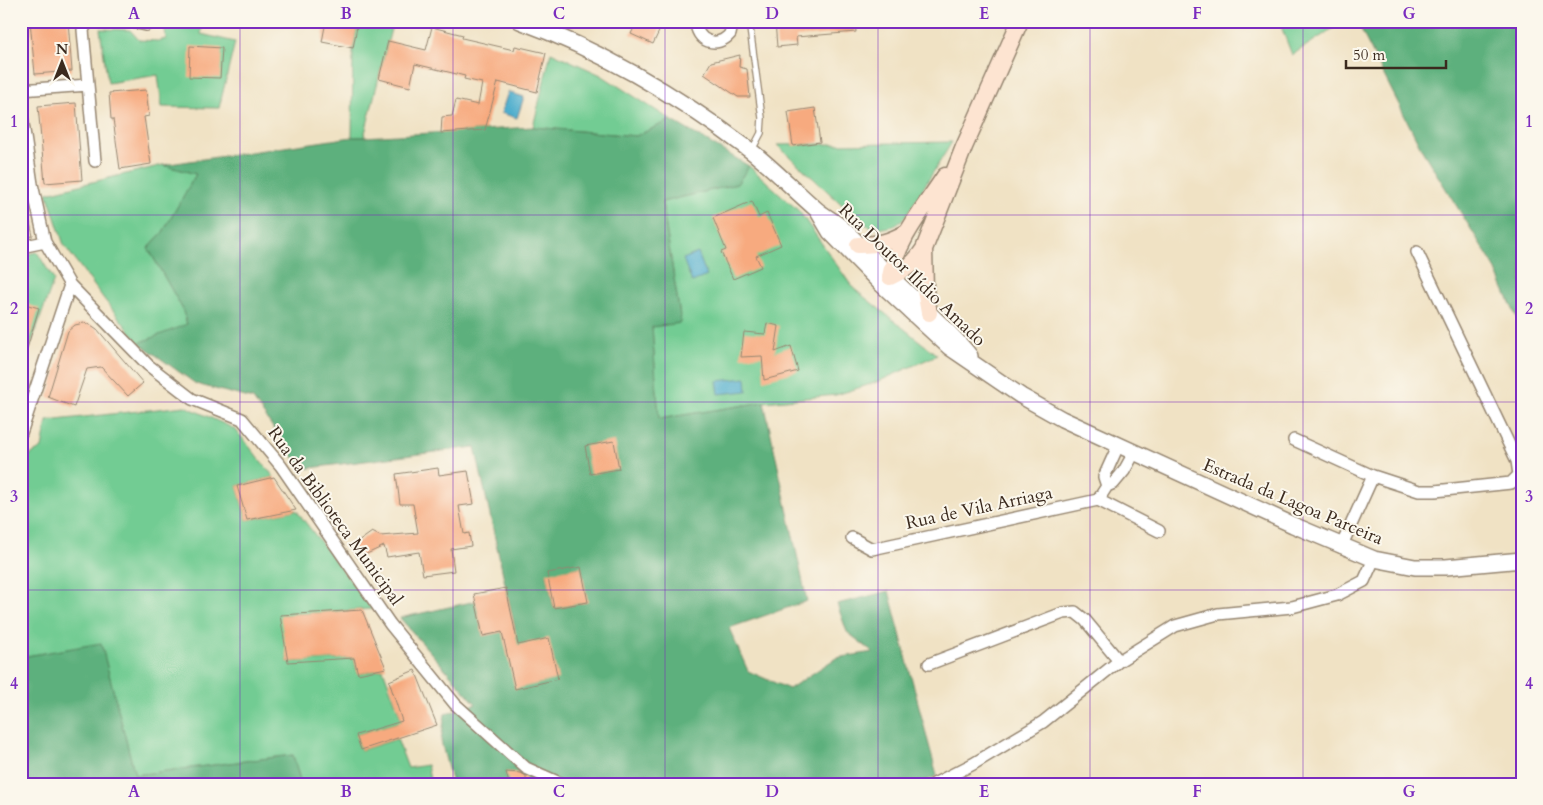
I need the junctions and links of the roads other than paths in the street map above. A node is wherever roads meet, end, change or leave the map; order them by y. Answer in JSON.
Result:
{"nodes":[{"id":1,"x":88,"y":21,"type":"edge"},
{"id":2,"x":128,"y":21,"type":"edge"},
{"id":3,"x":520,"y":21,"type":"edge"},
{"id":4,"x":696,"y":21,"type":"edge"},
{"id":5,"x":733,"y":21,"type":"edge"},
{"id":6,"x":748,"y":21,"type":"edge"},
{"id":7,"x":1020,"y":21,"type":"edge"},
{"id":8,"x":146,"y":25,"type":"dead end"},
{"id":9,"x":88,"y":85,"type":"junction"},
{"id":10,"x":21,"y":90,"type":"edge"},
{"id":11,"x":21,"y":110,"type":"edge"},
{"id":12,"x":964,"y":147,"type":"junction"},
{"id":13,"x":751,"y":151,"type":"junction"},
{"id":14,"x":95,"y":161,"type":"dead end"},
{"id":15,"x":817,"y":210,"type":"junction"},
{"id":16,"x":908,"y":232,"type":"junction"},
{"id":17,"x":46,"y":242,"type":"junction"},
{"id":18,"x":858,"y":245,"type":"junction"},
{"id":19,"x":21,"y":247,"type":"edge"},
{"id":20,"x":924,"y":249,"type":"junction"},
{"id":21,"x":1417,"y":252,"type":"dead end"},
{"id":22,"x":886,"y":281,"type":"junction"},
{"id":23,"x":70,"y":285,"type":"junction"},
{"id":24,"x":929,"y":313,"type":"junction"},
{"id":25,"x":979,"y":368,"type":"junction"},
{"id":26,"x":1062,"y":419,"type":"joint"},
{"id":27,"x":21,"y":433,"type":"edge"},
{"id":28,"x":1294,"y":440,"type":"dead end"},
{"id":29,"x":1118,"y":446,"type":"junction"},
{"id":30,"x":1134,"y":453,"type":"junction"},
{"id":31,"x":1373,"y":476,"type":"junction"},
{"id":32,"x":1107,"y":486,"type":"junction"},
{"id":33,"x":1098,"y":500,"type":"junction"},
{"id":34,"x":1159,"y":531,"type":"dead end"},
{"id":35,"x":852,"y":538,"type":"dead end"},
{"id":36,"x":1341,"y":546,"type":"junction"},
{"id":37,"x":1374,"y":559,"type":"junction"},
{"id":38,"x":1522,"y":560,"type":"edge"},
{"id":39,"x":1119,"y":660,"type":"junction"},
{"id":40,"x":929,"y":664,"type":"dead end"},
{"id":41,"x":562,"y":784,"type":"edge"},
{"id":42,"x":934,"y":784,"type":"edge"}],
"edges":[{"from":1,"to":9,"type":"street"},
{"from":2,"to":8,"type":"street"},
{"from":3,"to":13,"type":"street","name":"Rua Doutor Ilídio Amado"},
{"from":4,"to":5,"type":"street"},
{"from":6,"to":13,"type":"lane"},
{"from":7,"to":12,"type":"main road"},
{"from":9,"to":10,"type":"street"},
{"from":9,"to":14,"type":"street"},
{"from":11,"to":17,"type":"street","name":"Rua da Biblioteca Municipal"},
{"from":12,"to":16,"type":"main road"},
{"from":12,"to":20,"type":"main road"},
{"from":13,"to":15,"type":"street","name":"Rua Doutor Ilídio Amado"},
{"from":15,"to":18,"type":"street","name":"Rua Doutor Ilídio Amado"},
{"from":15,"to":22,"type":"street","name":"Rua Doutor Ilídio Amado"},
{"from":16,"to":18,"type":"main road"},
{"from":16,"to":22,"type":"main road"},
{"from":17,"to":19,"type":"street"},
{"from":17,"to":23,"type":"street","name":"Rua da Biblioteca Municipal"},
{"from":18,"to":22,"type":"street","name":"Rua Doutor Ilídio Amado"},
{"from":20,"to":22,"type":"main road"},
{"from":20,"to":24,"type":"main road"},
{"from":21,"to":31,"type":"street"},
{"from":22,"to":24,"type":"street","name":"Rua Doutor Ilídio Amado"},
{"from":22,"to":25,"type":"street","name":"Rua Doutor Ilídio Amado"},
{"from":23,"to":27,"type":"street"},
{"from":23,"to":41,"type":"street","name":"Rua da Biblioteca Municipal"},
{"from":24,"to":25,"type":"street","name":"Rua Doutor Ilídio Amado"},
{"from":25,"to":26,"type":"street","name":"Rua Doutor Ilídio Amado"},
{"from":26,"to":29,"type":"street","name":"Estrada da Lagoa Parceira"},
{"from":28,"to":31,"type":"street"},
{"from":29,"to":30,"type":"street","name":"Estrada da Lagoa Parceira"},
{"from":29,"to":32,"type":"street"},
{"from":30,"to":32,"type":"street"},
{"from":30,"to":36,"type":"street","name":"Estrada da Lagoa Parceira"},
{"from":31,"to":36,"type":"street"},
{"from":32,"to":33,"type":"street"},
{"from":33,"to":34,"type":"street"},
{"from":33,"to":35,"type":"street","name":"Rua de Vila Arriaga"},
{"from":36,"to":37,"type":"street","name":"Estrada da Lagoa Parceira"},
{"from":37,"to":38,"type":"street","name":"Estrada da Lagoa Parceira"},
{"from":37,"to":39,"type":"street"},
{"from":39,"to":40,"type":"street"},
{"from":39,"to":42,"type":"street"}]}
